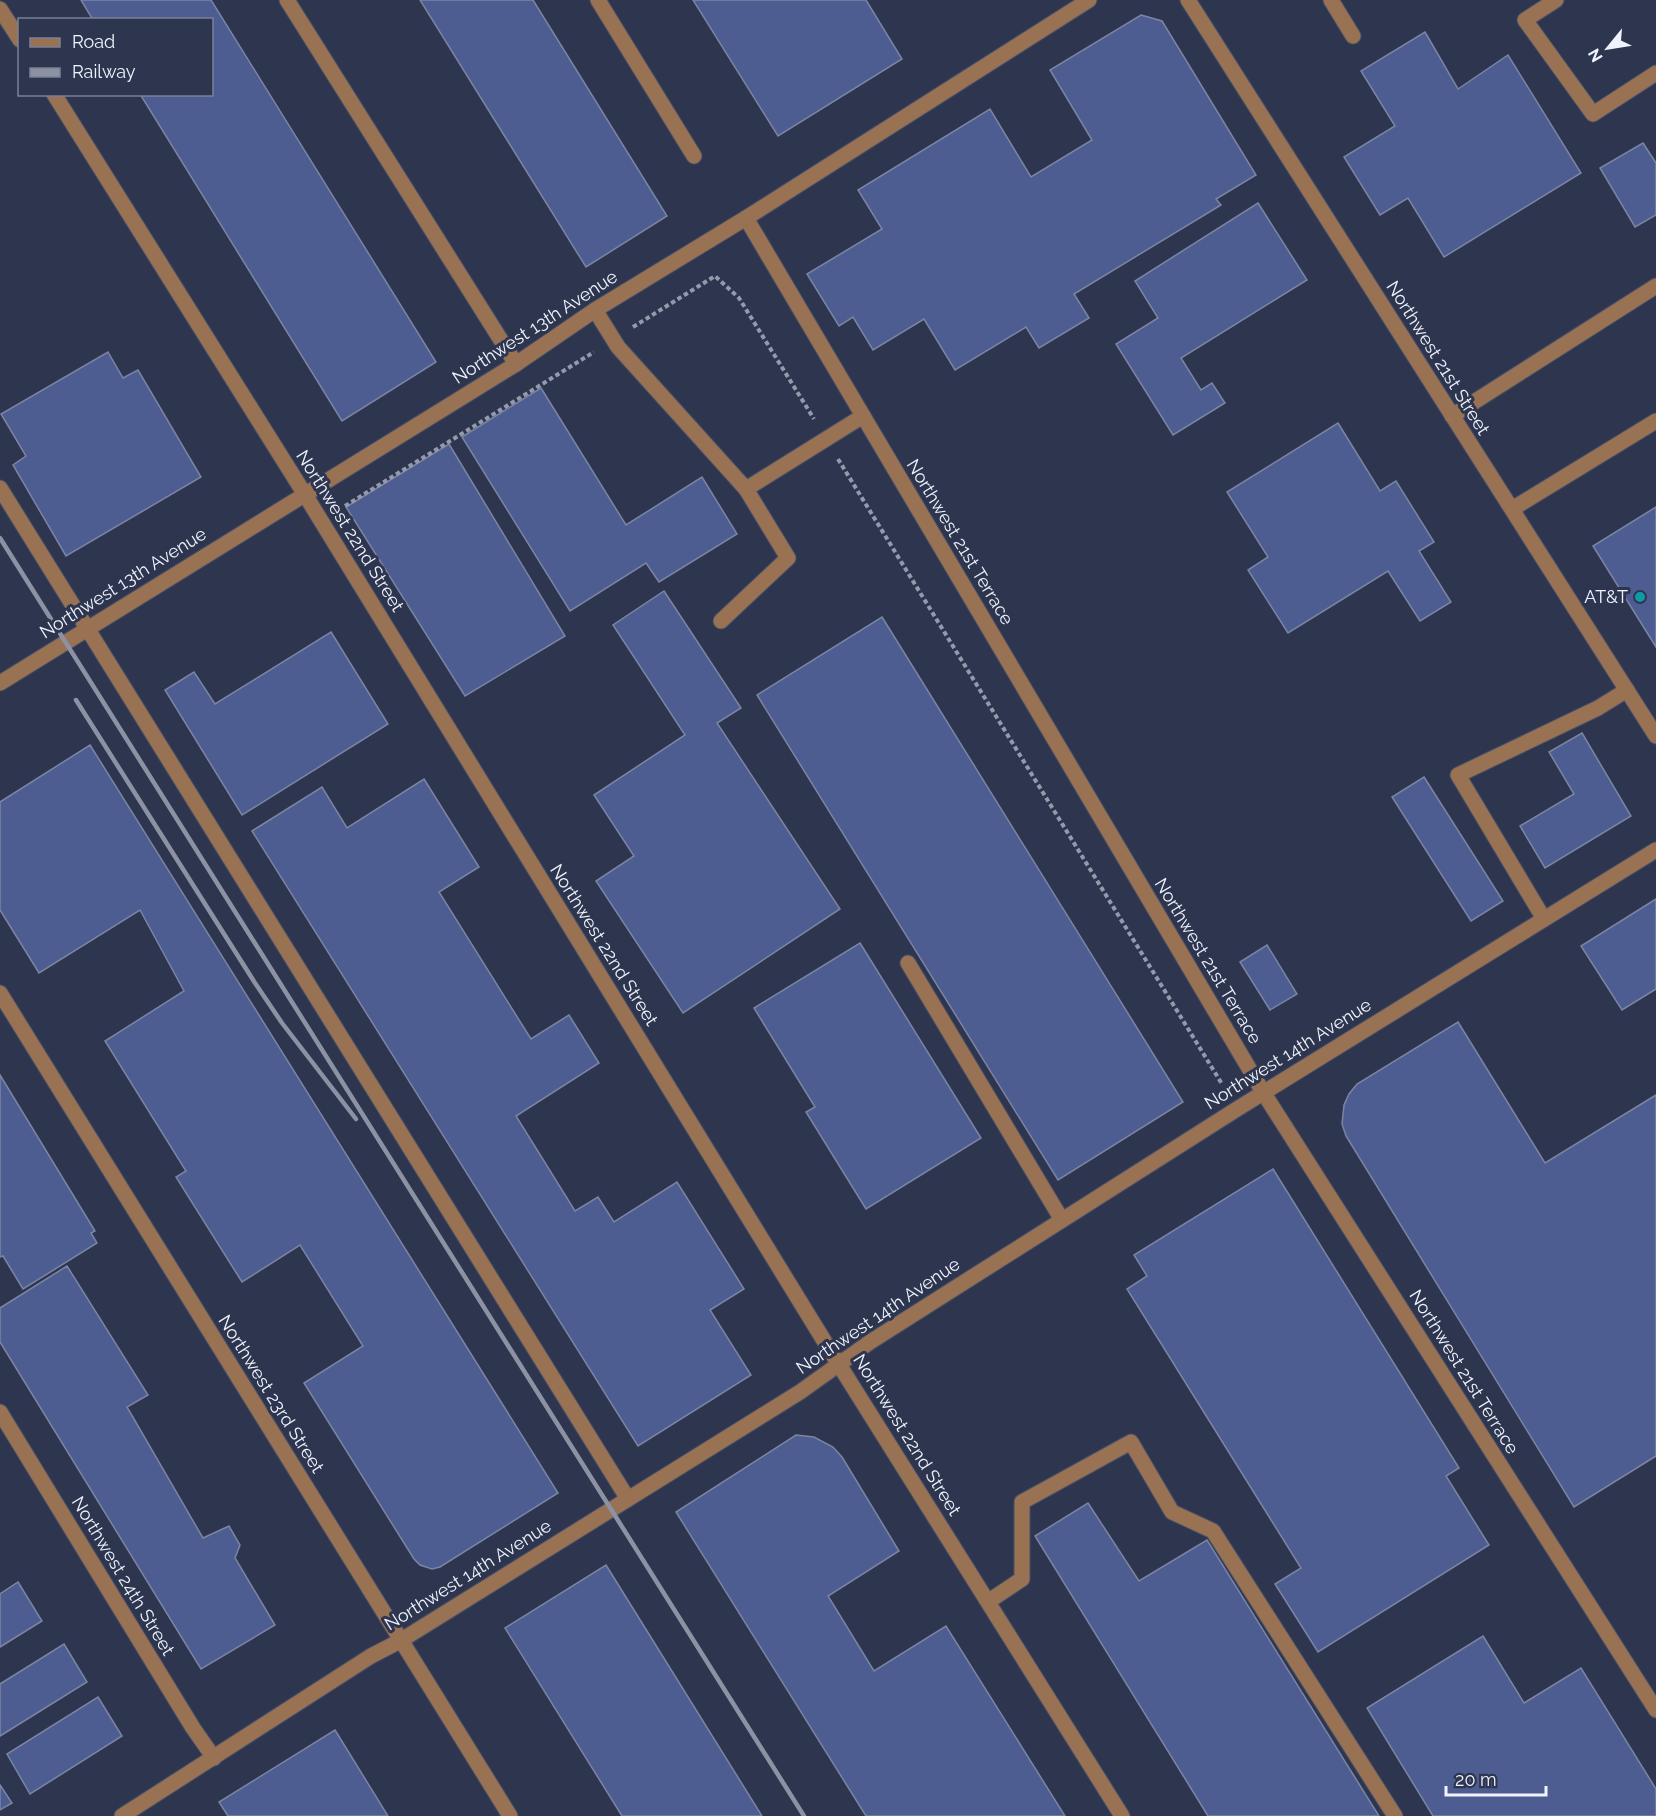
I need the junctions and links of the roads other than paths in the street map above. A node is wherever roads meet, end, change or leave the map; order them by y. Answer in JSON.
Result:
{"nodes":[{"id":1,"x":287,"y":0,"type":"edge"},
{"id":2,"x":598,"y":0,"type":"edge"},
{"id":3,"x":1089,"y":0,"type":"edge"},
{"id":4,"x":1188,"y":0,"type":"edge"},
{"id":5,"x":1331,"y":0,"type":"edge"},
{"id":6,"x":1556,"y":0,"type":"edge"},
{"id":7,"x":0,"y":9,"type":"edge"},
{"id":8,"x":1353,"y":36,"type":"dead end"},
{"id":9,"x":18,"y":37,"type":"edge"},
{"id":10,"x":1656,"y":73,"type":"edge"},
{"id":11,"x":55,"y":96,"type":"edge"},
{"id":12,"x":694,"y":156,"type":"dead end"},
{"id":13,"x":746,"y":218,"type":"junction"},
{"id":14,"x":1656,"y":286,"type":"edge"},
{"id":15,"x":595,"y":310,"type":"junction"},
{"id":16,"x":516,"y":363,"type":"junction"},
{"id":17,"x":863,"y":416,"type":"junction"},
{"id":18,"x":1452,"y":416,"type":"junction"},
{"id":19,"x":1656,"y":421,"type":"edge"},
{"id":20,"x":0,"y":488,"type":"edge"},
{"id":21,"x":746,"y":489,"type":"junction"},
{"id":22,"x":304,"y":493,"type":"junction"},
{"id":23,"x":1512,"y":509,"type":"junction"},
{"id":24,"x":721,"y":621,"type":"dead end"},
{"id":25,"x":88,"y":628,"type":"junction"},
{"id":26,"x":0,"y":683,"type":"edge"},
{"id":27,"x":1627,"y":690,"type":"junction"},
{"id":28,"x":1656,"y":736,"type":"edge"},
{"id":29,"x":1656,"y":850,"type":"edge"},
{"id":30,"x":1544,"y":919,"type":"junction"},
{"id":31,"x":908,"y":963,"type":"dead end"},
{"id":32,"x":0,"y":993,"type":"edge"},
{"id":33,"x":1263,"y":1092,"type":"junction"},
{"id":34,"x":1062,"y":1220,"type":"junction"},
{"id":35,"x":839,"y":1364,"type":"junction"},
{"id":36,"x":0,"y":1412,"type":"edge"},
{"id":37,"x":628,"y":1499,"type":"junction"},
{"id":38,"x":989,"y":1602,"type":"junction"},
{"id":39,"x":400,"y":1641,"type":"junction"},
{"id":40,"x":1656,"y":1710,"type":"edge"},
{"id":41,"x":214,"y":1758,"type":"junction"},
{"id":42,"x":122,"y":1816,"type":"edge"},
{"id":43,"x":510,"y":1816,"type":"edge"},
{"id":44,"x":1122,"y":1816,"type":"edge"},
{"id":45,"x":1395,"y":1816,"type":"edge"}],
"edges":[{"from":1,"to":16,"type":"street"},
{"from":2,"to":12,"type":"street"},
{"from":3,"to":13,"type":"street","name":"Northwest 13th Avenue"},
{"from":4,"to":18,"type":"street","name":"Northwest 21st Street"},
{"from":5,"to":8,"type":"street"},
{"from":6,"to":10,"type":"street"},
{"from":7,"to":9,"type":"street"},
{"from":11,"to":22,"type":"street","name":"Northwest 22nd Street"},
{"from":13,"to":15,"type":"street","name":"Northwest 13th Avenue"},
{"from":13,"to":17,"type":"street","name":"Northwest 21st Terrace"},
{"from":14,"to":18,"type":"street"},
{"from":15,"to":16,"type":"street","name":"Northwest 13th Avenue"},
{"from":15,"to":21,"type":"street"},
{"from":16,"to":22,"type":"street","name":"Northwest 13th Avenue"},
{"from":17,"to":21,"type":"street"},
{"from":17,"to":33,"type":"street","name":"Northwest 21st Terrace"},
{"from":18,"to":23,"type":"street","name":"Northwest 21st Street"},
{"from":19,"to":23,"type":"street"},
{"from":20,"to":25,"type":"street"},
{"from":21,"to":24,"type":"street"},
{"from":22,"to":25,"type":"street","name":"Northwest 13th Avenue"},
{"from":22,"to":35,"type":"street","name":"Northwest 22nd Street"},
{"from":23,"to":27,"type":"street","name":"Northwest 21st Street"},
{"from":25,"to":26,"type":"street","name":"Northwest 13th Avenue"},
{"from":25,"to":37,"type":"street"},
{"from":27,"to":28,"type":"street","name":"Northwest 21st Street"},
{"from":27,"to":30,"type":"street"},
{"from":29,"to":30,"type":"street","name":"Northwest 14th Avenue"},
{"from":30,"to":33,"type":"street","name":"Northwest 14th Avenue"},
{"from":31,"to":34,"type":"street"},
{"from":32,"to":39,"type":"street","name":"Northwest 23rd Street"},
{"from":33,"to":34,"type":"street","name":"Northwest 14th Avenue"},
{"from":33,"to":40,"type":"street","name":"Northwest 21st Terrace"},
{"from":34,"to":35,"type":"street","name":"Northwest 14th Avenue"},
{"from":35,"to":37,"type":"street","name":"Northwest 14th Avenue"},
{"from":35,"to":38,"type":"street","name":"Northwest 22nd Street"},
{"from":36,"to":41,"type":"street","name":"Northwest 24th Street"},
{"from":37,"to":39,"type":"street","name":"Northwest 14th Avenue"},
{"from":38,"to":44,"type":"street","name":"Northwest 22nd Street"},
{"from":38,"to":45,"type":"street"},
{"from":39,"to":41,"type":"street","name":"Northwest 14th Avenue"},
{"from":39,"to":43,"type":"street","name":"Northwest 23rd Street"},
{"from":41,"to":42,"type":"street","name":"Northwest 14th Avenue"}]}
